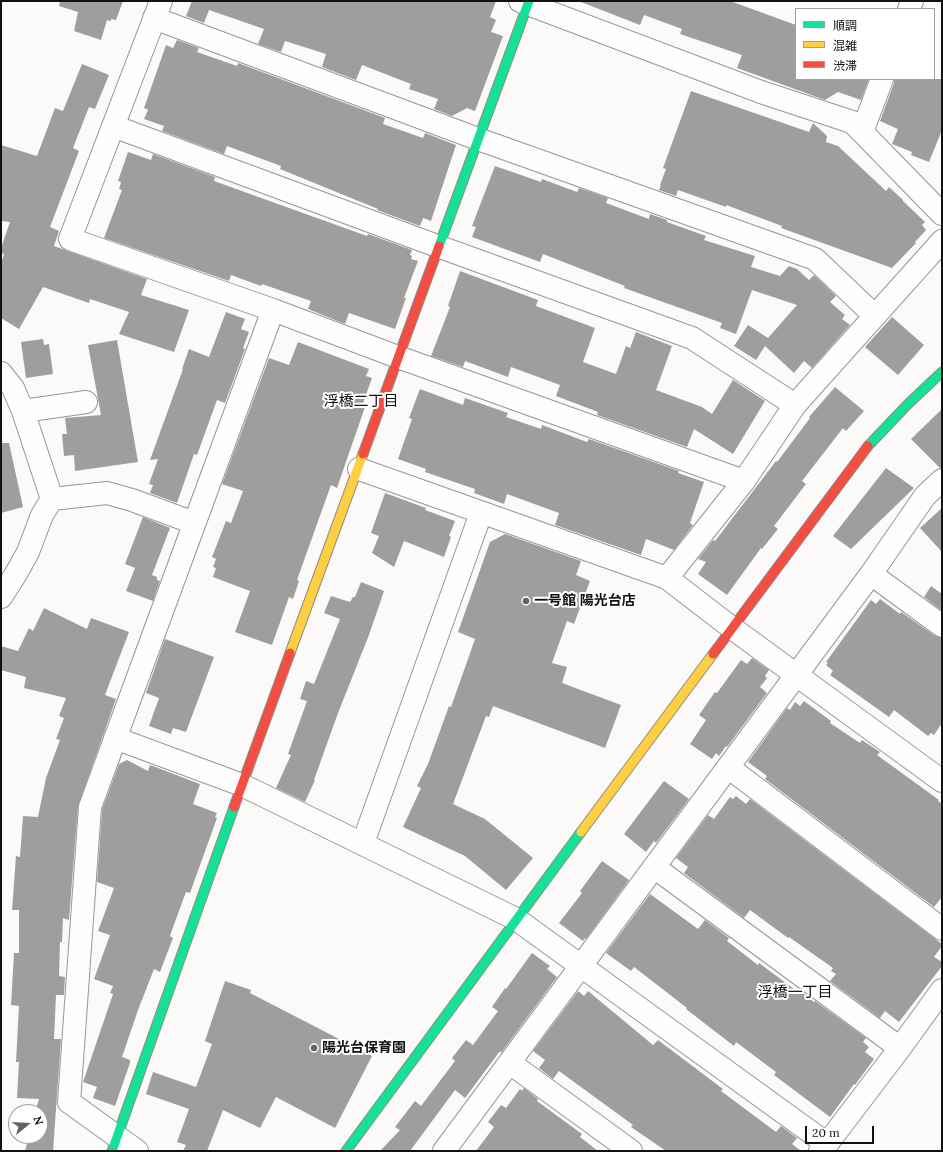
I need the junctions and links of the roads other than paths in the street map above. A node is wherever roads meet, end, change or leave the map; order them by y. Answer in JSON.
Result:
{"nodes":[{"id":1,"x":525,"y":2,"type":"edge"},
{"id":2,"x":158,"y":10,"type":"edge"},
{"id":3,"x":882,"y":80,"type":"edge"},
{"id":4,"x":113,"y":126,"type":"junction"},
{"id":5,"x":862,"y":132,"type":"junction"},
{"id":6,"x":478,"y":139,"type":"junction"},
{"id":7,"x":942,"y":214,"type":"edge"},
{"id":8,"x":942,"y":241,"type":"edge"},
{"id":9,"x":440,"y":247,"type":"junction"},
{"id":10,"x":273,"y":310,"type":"junction"},
{"id":11,"x":875,"y":316,"type":"junction"},
{"id":12,"x":398,"y":357,"type":"junction"},
{"id":13,"x":942,"y":372,"type":"edge"},
{"id":14,"x":1,"y":373,"type":"edge"},
{"id":15,"x":86,"y":402,"type":"dead end"},
{"id":16,"x":796,"y":405,"type":"junction"},
{"id":17,"x":23,"y":411,"type":"junction"},
{"id":18,"x":359,"y":469,"type":"junction"},
{"id":19,"x":942,"y":480,"type":"edge"},
{"id":20,"x":744,"y":481,"type":"junction"},
{"id":21,"x":52,"y":499,"type":"junction"},
{"id":22,"x":481,"y":513,"type":"junction"},
{"id":23,"x":194,"y":523,"type":"junction"},
{"id":24,"x":871,"y":574,"type":"junction"},
{"id":25,"x":667,"y":578,"type":"junction"},
{"id":26,"x":1,"y":597,"type":"edge"},
{"id":27,"x":942,"y":626,"type":"edge"},
{"id":28,"x":732,"y":628,"type":"junction"},
{"id":29,"x":796,"y":674,"type":"junction"},
{"id":30,"x":115,"y":738,"type":"junction"},
{"id":31,"x":728,"y":767,"type":"junction"},
{"id":32,"x":942,"y":781,"type":"edge"},
{"id":33,"x":242,"y":785,"type":"junction"},
{"id":34,"x":363,"y":843,"type":"junction"},
{"id":35,"x":654,"y":868,"type":"junction"},
{"id":36,"x":516,"y":919,"type":"junction"},
{"id":37,"x":942,"y":929,"type":"edge"},
{"id":38,"x":581,"y":966,"type":"junction"},
{"id":39,"x":942,"y":990,"type":"edge"},
{"id":40,"x":900,"y":1048,"type":"junction"},
{"id":41,"x":510,"y":1063,"type":"junction"},
{"id":42,"x":114,"y":1144,"type":"edge"},
{"id":43,"x":824,"y":1147,"type":"edge"},
{"id":44,"x":137,"y":1151,"type":"edge"},
{"id":45,"x":346,"y":1151,"type":"edge"},
{"id":46,"x":444,"y":1151,"type":"edge"},
{"id":47,"x":632,"y":1151,"type":"edge"}],
"edges":[{"from":1,"to":5,"type":"street"},
{"from":1,"to":6,"type":"street"},
{"from":2,"to":4,"type":"street"},
{"from":2,"to":6,"type":"street"},
{"from":3,"to":5,"type":"street"},
{"from":4,"to":9,"type":"street"},
{"from":4,"to":10,"type":"street"},
{"from":5,"to":7,"type":"street"},
{"from":6,"to":9,"type":"street"},
{"from":6,"to":11,"type":"street"},
{"from":8,"to":11,"type":"street"},
{"from":9,"to":12,"type":"street"},
{"from":9,"to":16,"type":"street"},
{"from":10,"to":12,"type":"street"},
{"from":10,"to":23,"type":"street"},
{"from":11,"to":16,"type":"street"},
{"from":12,"to":18,"type":"street"},
{"from":12,"to":20,"type":"street"},
{"from":13,"to":28,"type":"street"},
{"from":14,"to":17,"type":"street"},
{"from":15,"to":17,"type":"street"},
{"from":16,"to":20,"type":"street"},
{"from":17,"to":21,"type":"street"},
{"from":18,"to":22,"type":"street"},
{"from":18,"to":33,"type":"street"},
{"from":19,"to":24,"type":"street"},
{"from":20,"to":25,"type":"street"},
{"from":21,"to":23,"type":"street"},
{"from":21,"to":26,"type":"street"},
{"from":22,"to":25,"type":"street"},
{"from":22,"to":34,"type":"street"},
{"from":23,"to":30,"type":"street"},
{"from":24,"to":27,"type":"street"},
{"from":24,"to":29,"type":"street"},
{"from":25,"to":28,"type":"street"},
{"from":28,"to":29,"type":"street"},
{"from":28,"to":36,"type":"street"},
{"from":29,"to":31,"type":"street"},
{"from":29,"to":32,"type":"street"},
{"from":30,"to":33,"type":"street"},
{"from":30,"to":42,"type":"street"},
{"from":31,"to":35,"type":"street"},
{"from":31,"to":37,"type":"street"},
{"from":33,"to":34,"type":"street"},
{"from":33,"to":42,"type":"street"},
{"from":34,"to":36,"type":"street"},
{"from":35,"to":38,"type":"street"},
{"from":35,"to":40,"type":"street"},
{"from":36,"to":38,"type":"street"},
{"from":36,"to":45,"type":"street"},
{"from":38,"to":41,"type":"street"},
{"from":38,"to":43,"type":"street"},
{"from":39,"to":40,"type":"street"},
{"from":40,"to":43,"type":"street"},
{"from":41,"to":46,"type":"street"},
{"from":41,"to":47,"type":"street"},
{"from":42,"to":44,"type":"street"}]}
